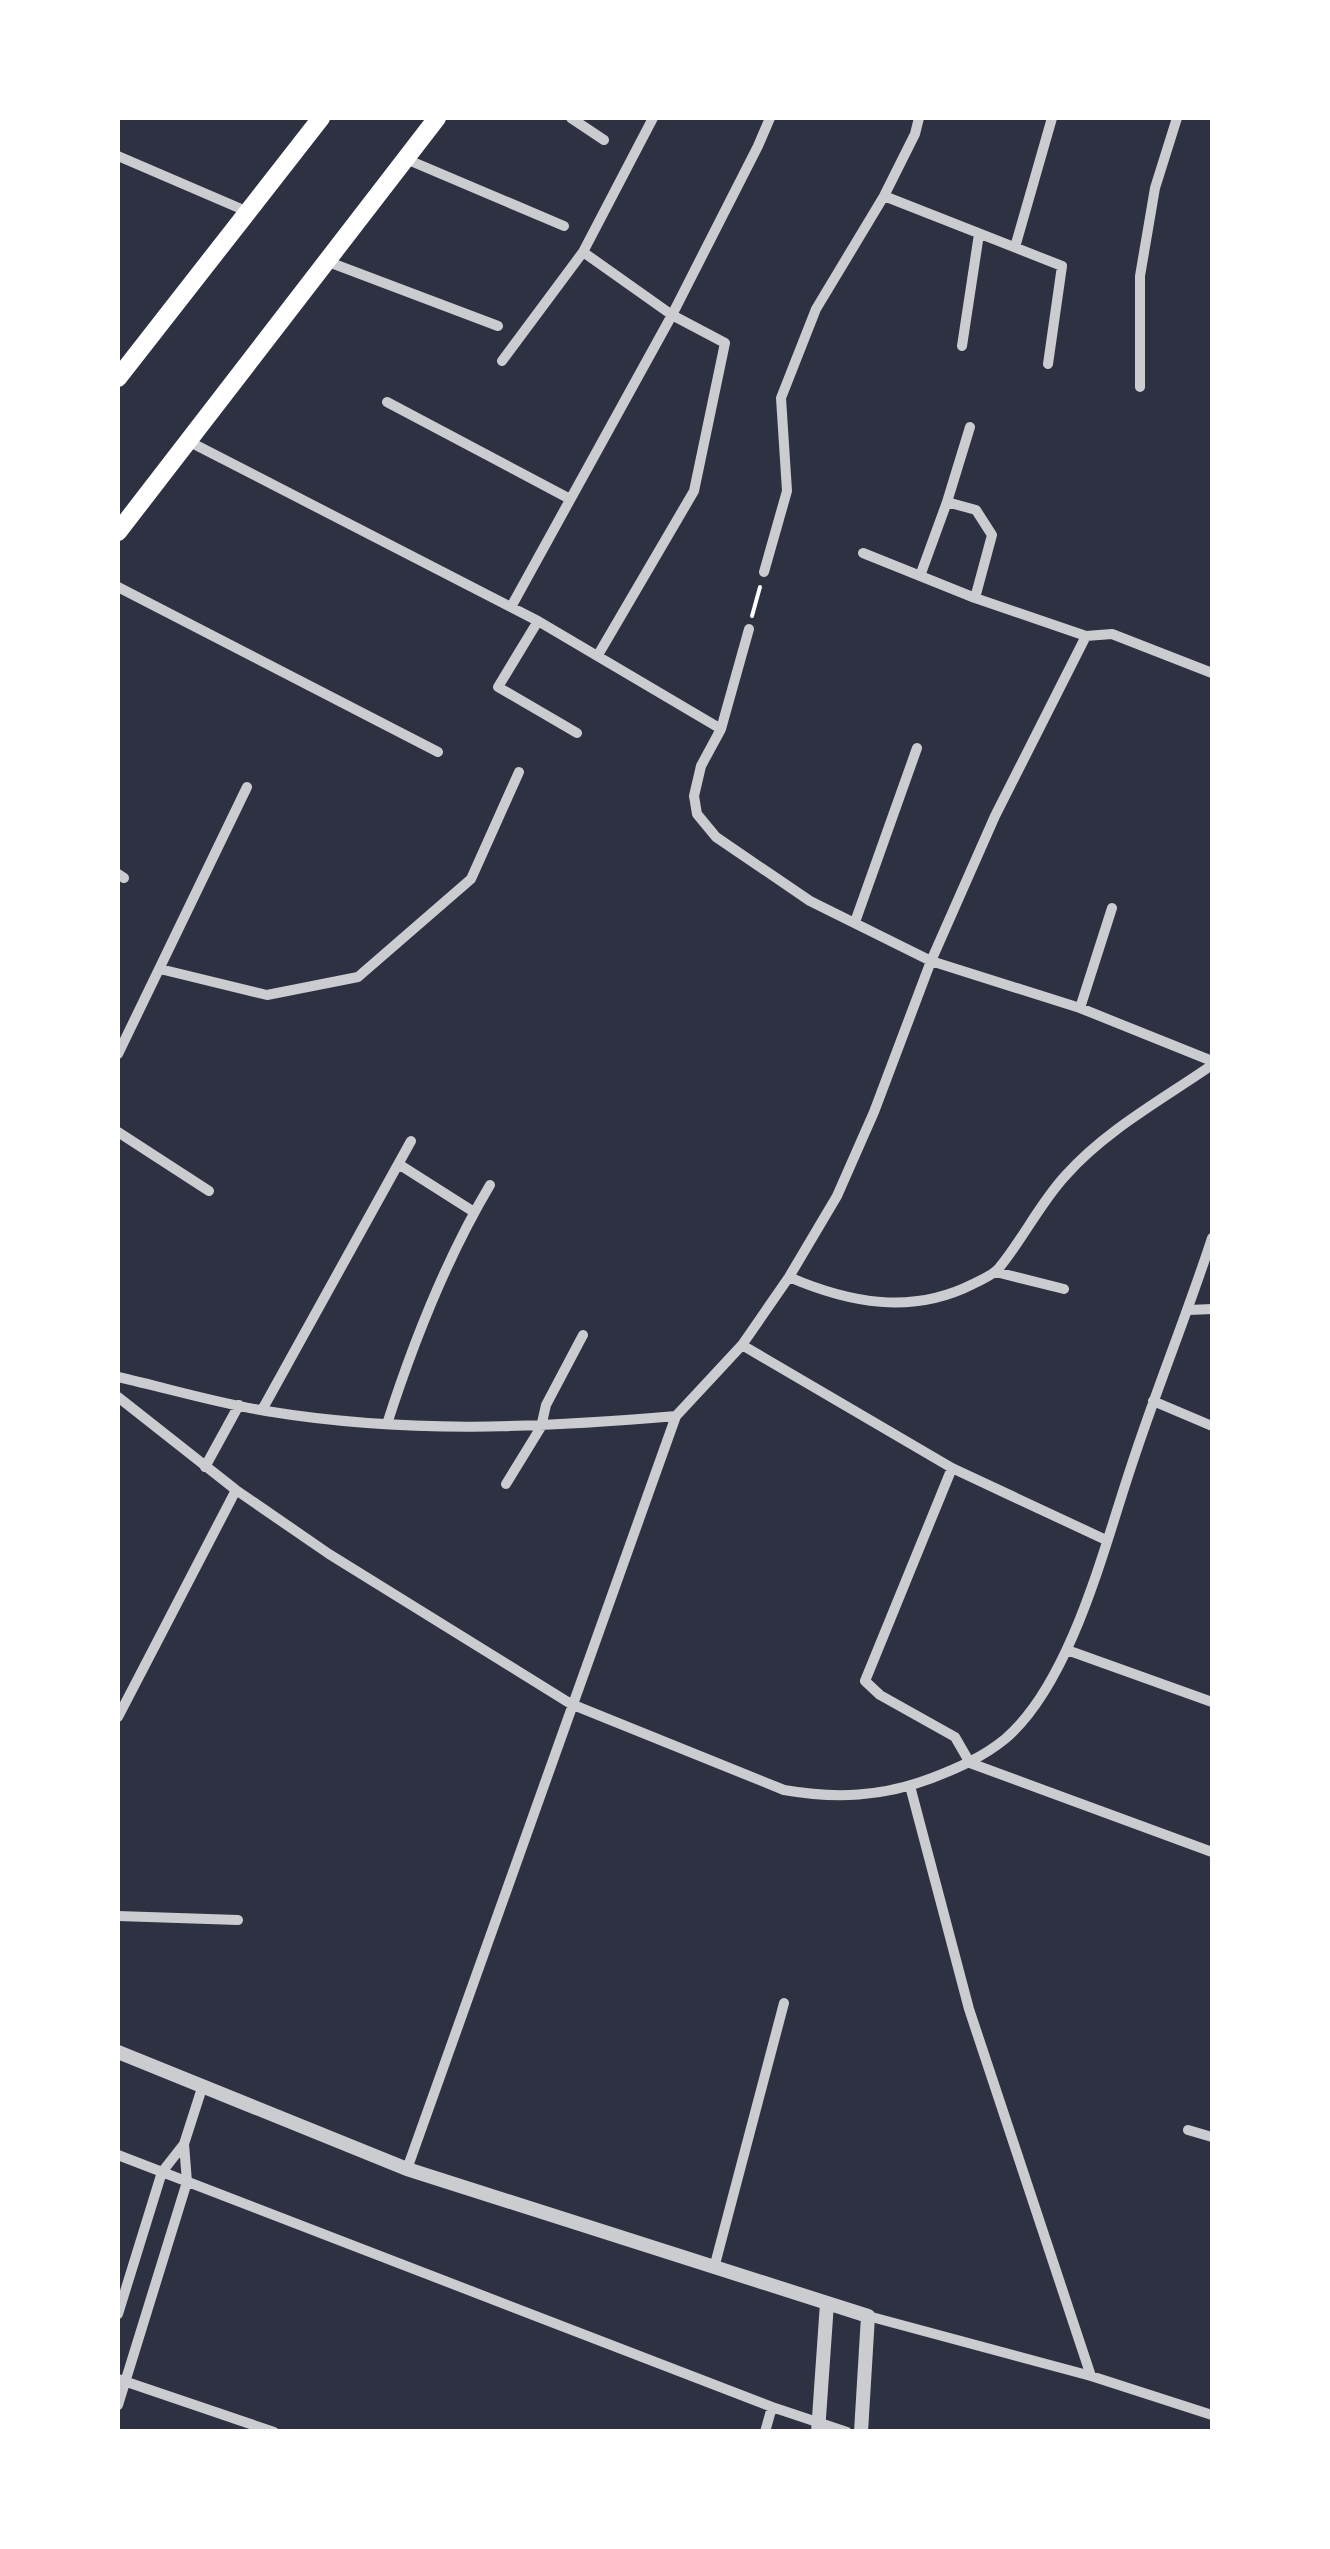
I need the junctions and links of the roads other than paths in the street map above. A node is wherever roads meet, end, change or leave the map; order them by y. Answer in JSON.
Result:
{"nodes":[{"id":1,"x":321,"y":118,"type":"edge"},
{"id":2,"x":437,"y":118,"type":"edge"},
{"id":3,"x":570,"y":118,"type":"edge"},
{"id":4,"x":653,"y":118,"type":"edge"},
{"id":5,"x":770,"y":118,"type":"edge"},
{"id":6,"x":919,"y":118,"type":"edge"},
{"id":7,"x":1052,"y":118,"type":"edge"},
{"id":8,"x":1178,"y":118,"type":"edge"},
{"id":9,"x":604,"y":140,"type":"dead end"},
{"id":10,"x":118,"y":156,"type":"edge"},
{"id":11,"x":406,"y":158,"type":"junction"},
{"id":12,"x":884,"y":196,"type":"junction"},
{"id":13,"x":246,"y":211,"type":"junction"},
{"id":14,"x":564,"y":226,"type":"dead end"},
{"id":15,"x":979,"y":234,"type":"junction"},
{"id":16,"x":1015,"y":247,"type":"junction"},
{"id":17,"x":582,"y":252,"type":"junction"},
{"id":18,"x":326,"y":262,"type":"junction"},
{"id":19,"x":672,"y":314,"type":"junction"},
{"id":20,"x":498,"y":326,"type":"dead end"},
{"id":21,"x":962,"y":346,"type":"dead end"},
{"id":22,"x":502,"y":361,"type":"dead end"},
{"id":23,"x":1048,"y":364,"type":"dead end"},
{"id":24,"x":118,"y":378,"type":"edge"},
{"id":25,"x":1140,"y":387,"type":"dead end"},
{"id":26,"x":387,"y":402,"type":"dead end"},
{"id":27,"x":970,"y":426,"type":"dead end"},
{"id":28,"x":188,"y":441,"type":"junction"},
{"id":29,"x":570,"y":499,"type":"junction"},
{"id":30,"x":947,"y":502,"type":"junction"},
{"id":31,"x":118,"y":532,"type":"edge"},
{"id":32,"x":863,"y":553,"type":"dead end"},
{"id":33,"x":764,"y":572,"type":"road end"},
{"id":34,"x":920,"y":576,"type":"junction"},
{"id":35,"x":118,"y":586,"type":"edge"},
{"id":36,"x":976,"y":598,"type":"junction"},
{"id":37,"x":511,"y":607,"type":"junction"},
{"id":38,"x":538,"y":621,"type":"junction"},
{"id":39,"x":748,"y":629,"type":"road end"},
{"id":40,"x":1086,"y":636,"type":"junction"},
{"id":41,"x":598,"y":655,"type":"junction"},
{"id":42,"x":1212,"y":673,"type":"edge"},
{"id":43,"x":721,"y":730,"type":"junction"},
{"id":44,"x":577,"y":733,"type":"dead end"},
{"id":45,"x":917,"y":748,"type":"dead end"},
{"id":46,"x":438,"y":752,"type":"dead end"},
{"id":47,"x":518,"y":772,"type":"dead end"},
{"id":48,"x":247,"y":786,"type":"dead end"},
{"id":49,"x":1112,"y":908,"type":"dead end"},
{"id":50,"x":855,"y":922,"type":"junction"},
{"id":51,"x":931,"y":961,"type":"junction"},
{"id":52,"x":160,"y":969,"type":"junction"},
{"id":53,"x":1080,"y":1008,"type":"junction"},
{"id":54,"x":118,"y":1054,"type":"edge"},
{"id":55,"x":1212,"y":1063,"type":"edge"},
{"id":56,"x":118,"y":1132,"type":"edge"},
{"id":57,"x":410,"y":1141,"type":"dead end"},
{"id":58,"x":400,"y":1165,"type":"junction"},
{"id":59,"x":490,"y":1185,"type":"dead end"},
{"id":60,"x":210,"y":1191,"type":"dead end"},
{"id":61,"x":474,"y":1212,"type":"junction"},
{"id":62,"x":1212,"y":1238,"type":"edge"},
{"id":63,"x":996,"y":1272,"type":"junction"},
{"id":64,"x":789,"y":1277,"type":"junction"},
{"id":65,"x":1064,"y":1289,"type":"dead end"},
{"id":66,"x":1212,"y":1309,"type":"edge"},
{"id":67,"x":1189,"y":1310,"type":"junction"},
{"id":68,"x":583,"y":1334,"type":"dead end"},
{"id":69,"x":742,"y":1345,"type":"junction"},
{"id":70,"x":118,"y":1377,"type":"edge"},
{"id":71,"x":118,"y":1397,"type":"edge"},
{"id":72,"x":1152,"y":1401,"type":"junction"},
{"id":73,"x":238,"y":1405,"type":"junction"},
{"id":74,"x":262,"y":1410,"type":"junction"},
{"id":75,"x":676,"y":1416,"type":"junction"},
{"id":76,"x":387,"y":1424,"type":"junction"},
{"id":77,"x":1212,"y":1426,"type":"edge"},
{"id":78,"x":541,"y":1428,"type":"junction"},
{"id":79,"x":205,"y":1467,"type":"junction"},
{"id":80,"x":952,"y":1468,"type":"junction"},
{"id":81,"x":506,"y":1484,"type":"dead end"},
{"id":82,"x":236,"y":1490,"type":"junction"},
{"id":83,"x":1106,"y":1540,"type":"junction"},
{"id":84,"x":1066,"y":1650,"type":"junction"},
{"id":85,"x":1212,"y":1702,"type":"edge"},
{"id":86,"x":571,"y":1704,"type":"junction"},
{"id":87,"x":118,"y":1716,"type":"edge"},
{"id":88,"x":970,"y":1763,"type":"junction"},
{"id":89,"x":910,"y":1786,"type":"junction"},
{"id":90,"x":1212,"y":1852,"type":"edge"},
{"id":91,"x":118,"y":1916,"type":"edge"},
{"id":92,"x":238,"y":1920,"type":"dead end"},
{"id":93,"x":784,"y":2002,"type":"dead end"},
{"id":94,"x":118,"y":2052,"type":"edge"},
{"id":95,"x":202,"y":2088,"type":"junction"},
{"id":96,"x":1188,"y":2130,"type":"dead end"},
{"id":97,"x":1212,"y":2137,"type":"edge"},
{"id":98,"x":184,"y":2144,"type":"junction"},
{"id":99,"x":118,"y":2155,"type":"edge"},
{"id":100,"x":407,"y":2169,"type":"junction"},
{"id":101,"x":162,"y":2172,"type":"junction"},
{"id":102,"x":187,"y":2182,"type":"junction"},
{"id":103,"x":714,"y":2268,"type":"junction"},
{"id":104,"x":827,"y":2303,"type":"junction"},
{"id":105,"x":118,"y":2314,"type":"edge"},
{"id":106,"x":868,"y":2316,"type":"junction"},
{"id":107,"x":1091,"y":2376,"type":"junction"},
{"id":108,"x":121,"y":2380,"type":"edge"},
{"id":109,"x":118,"y":2405,"type":"edge"},
{"id":110,"x":772,"y":2408,"type":"junction"},
{"id":111,"x":1212,"y":2415,"type":"edge"},
{"id":112,"x":818,"y":2428,"type":"edge"},
{"id":113,"x":274,"y":2432,"type":"edge"},
{"id":114,"x":764,"y":2432,"type":"edge"},
{"id":115,"x":847,"y":2432,"type":"edge"},
{"id":116,"x":861,"y":2432,"type":"edge"}],
"edges":[{"from":1,"to":13,"type":"main road"},
{"from":2,"to":11,"type":"main road"},
{"from":3,"to":9,"type":"street"},
{"from":4,"to":17,"type":"street"},
{"from":5,"to":19,"type":"street"},
{"from":6,"to":12,"type":"street"},
{"from":7,"to":16,"type":"street"},
{"from":8,"to":25,"type":"street"},
{"from":10,"to":13,"type":"street"},
{"from":11,"to":14,"type":"street"},
{"from":11,"to":18,"type":"main road"},
{"from":12,"to":15,"type":"street"},
{"from":12,"to":33,"type":"street"},
{"from":13,"to":24,"type":"main road"},
{"from":15,"to":16,"type":"street"},
{"from":15,"to":21,"type":"street"},
{"from":16,"to":23,"type":"street"},
{"from":17,"to":19,"type":"street"},
{"from":17,"to":22,"type":"street"},
{"from":18,"to":20,"type":"street"},
{"from":18,"to":28,"type":"main road"},
{"from":19,"to":29,"type":"street"},
{"from":19,"to":41,"type":"street"},
{"from":26,"to":29,"type":"street"},
{"from":27,"to":30,"type":"street"},
{"from":28,"to":31,"type":"main road"},
{"from":28,"to":37,"type":"street"},
{"from":29,"to":37,"type":"street"},
{"from":30,"to":34,"type":"street"},
{"from":30,"to":36,"type":"street"},
{"from":32,"to":34,"type":"street"},
{"from":34,"to":36,"type":"street"},
{"from":35,"to":46,"type":"street"},
{"from":36,"to":40,"type":"street"},
{"from":37,"to":38,"type":"street"},
{"from":38,"to":41,"type":"street"},
{"from":38,"to":44,"type":"street"},
{"from":39,"to":43,"type":"street"},
{"from":40,"to":42,"type":"street"},
{"from":40,"to":51,"type":"street"},
{"from":41,"to":43,"type":"street"},
{"from":43,"to":50,"type":"street"},
{"from":45,"to":50,"type":"street"},
{"from":47,"to":52,"type":"street"},
{"from":48,"to":52,"type":"street"},
{"from":49,"to":53,"type":"street"},
{"from":50,"to":51,"type":"street"},
{"from":51,"to":53,"type":"street"},
{"from":51,"to":64,"type":"street"},
{"from":52,"to":54,"type":"street"},
{"from":53,"to":55,"type":"street"},
{"from":55,"to":63,"type":"street"},
{"from":56,"to":60,"type":"street"},
{"from":57,"to":58,"type":"street"},
{"from":58,"to":61,"type":"street"},
{"from":58,"to":74,"type":"street"},
{"from":59,"to":61,"type":"street"},
{"from":61,"to":76,"type":"street"},
{"from":62,"to":67,"type":"street"},
{"from":63,"to":64,"type":"street"},
{"from":63,"to":65,"type":"street"},
{"from":64,"to":69,"type":"street"},
{"from":66,"to":67,"type":"street"},
{"from":67,"to":72,"type":"street"},
{"from":68,"to":78,"type":"street"},
{"from":69,"to":75,"type":"street"},
{"from":69,"to":80,"type":"street"},
{"from":70,"to":73,"type":"street"},
{"from":71,"to":79,"type":"street"},
{"from":72,"to":77,"type":"street"},
{"from":72,"to":83,"type":"street"},
{"from":73,"to":74,"type":"street"},
{"from":73,"to":79,"type":"street"},
{"from":74,"to":76,"type":"street"},
{"from":75,"to":78,"type":"street"},
{"from":75,"to":86,"type":"street"},
{"from":76,"to":78,"type":"street"},
{"from":78,"to":81,"type":"street"},
{"from":79,"to":82,"type":"street"},
{"from":80,"to":83,"type":"street"},
{"from":80,"to":88,"type":"street"},
{"from":82,"to":86,"type":"street"},
{"from":82,"to":87,"type":"street"},
{"from":83,"to":84,"type":"street"},
{"from":84,"to":85,"type":"street"},
{"from":84,"to":88,"type":"street"},
{"from":86,"to":89,"type":"street"},
{"from":86,"to":100,"type":"street"},
{"from":88,"to":89,"type":"street"},
{"from":88,"to":90,"type":"street"},
{"from":89,"to":107,"type":"street"},
{"from":91,"to":92,"type":"street"},
{"from":93,"to":103,"type":"street"},
{"from":94,"to":95,"type":"street"},
{"from":95,"to":98,"type":"street"},
{"from":95,"to":100,"type":"street"},
{"from":96,"to":97,"type":"street"},
{"from":98,"to":101,"type":"street"},
{"from":98,"to":102,"type":"street"},
{"from":99,"to":101,"type":"street"},
{"from":100,"to":103,"type":"street"},
{"from":101,"to":102,"type":"street"},
{"from":101,"to":105,"type":"street"},
{"from":102,"to":108,"type":"street"},
{"from":102,"to":110,"type":"street"},
{"from":103,"to":104,"type":"street"},
{"from":104,"to":106,"type":"street"},
{"from":104,"to":112,"type":"street"},
{"from":106,"to":107,"type":"street"},
{"from":106,"to":116,"type":"street"},
{"from":107,"to":111,"type":"street"},
{"from":108,"to":109,"type":"street"},
{"from":108,"to":113,"type":"street"},
{"from":110,"to":112,"type":"street"},
{"from":110,"to":114,"type":"street"},
{"from":112,"to":115,"type":"street"}]}
